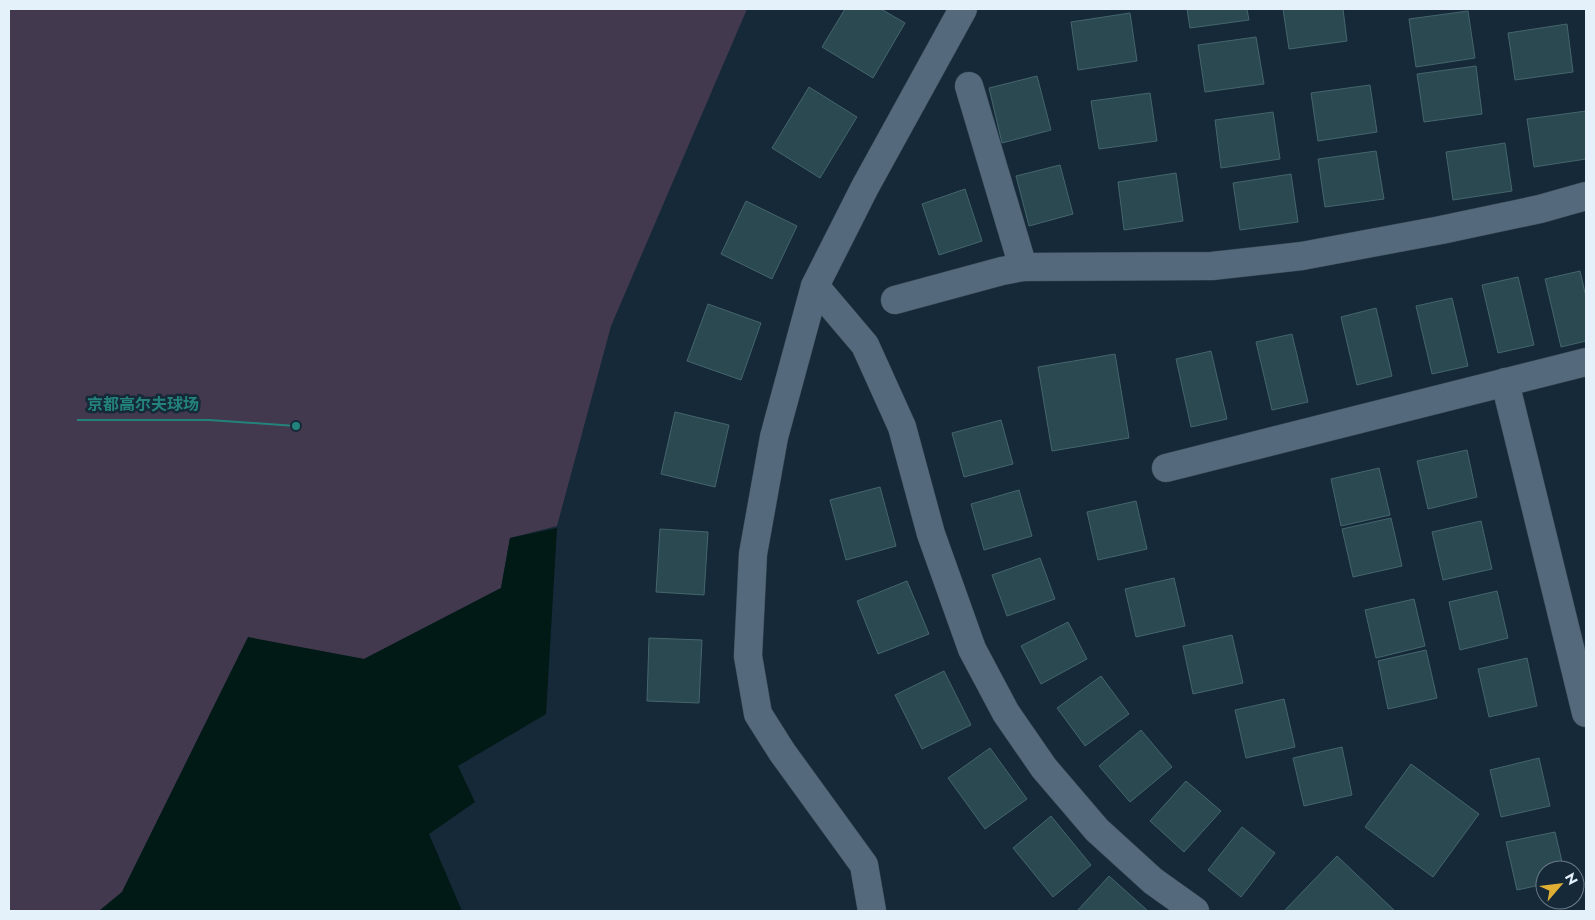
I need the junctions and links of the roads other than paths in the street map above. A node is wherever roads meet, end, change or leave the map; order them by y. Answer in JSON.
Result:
{"nodes":[{"id":1,"x":964,"y":9,"type":"edge"},
{"id":2,"x":969,"y":86,"type":"dead end"},
{"id":3,"x":1586,"y":196,"type":"edge"},
{"id":4,"x":1023,"y":267,"type":"junction"},
{"id":5,"x":816,"y":286,"type":"junction"},
{"id":6,"x":895,"y":300,"type":"dead end"},
{"id":7,"x":1586,"y":362,"type":"edge"},
{"id":8,"x":1505,"y":382,"type":"junction"},
{"id":9,"x":1166,"y":468,"type":"dead end"},
{"id":10,"x":1586,"y":713,"type":"edge"},
{"id":11,"x":872,"y":911,"type":"edge"},
{"id":12,"x":1195,"y":911,"type":"edge"}],
"edges":[{"from":1,"to":5,"type":"street"},
{"from":2,"to":4,"type":"street"},
{"from":3,"to":4,"type":"street"},
{"from":4,"to":6,"type":"street"},
{"from":5,"to":11,"type":"street"},
{"from":5,"to":12,"type":"street"},
{"from":7,"to":8,"type":"street"},
{"from":8,"to":9,"type":"street"},
{"from":8,"to":10,"type":"street"}]}
